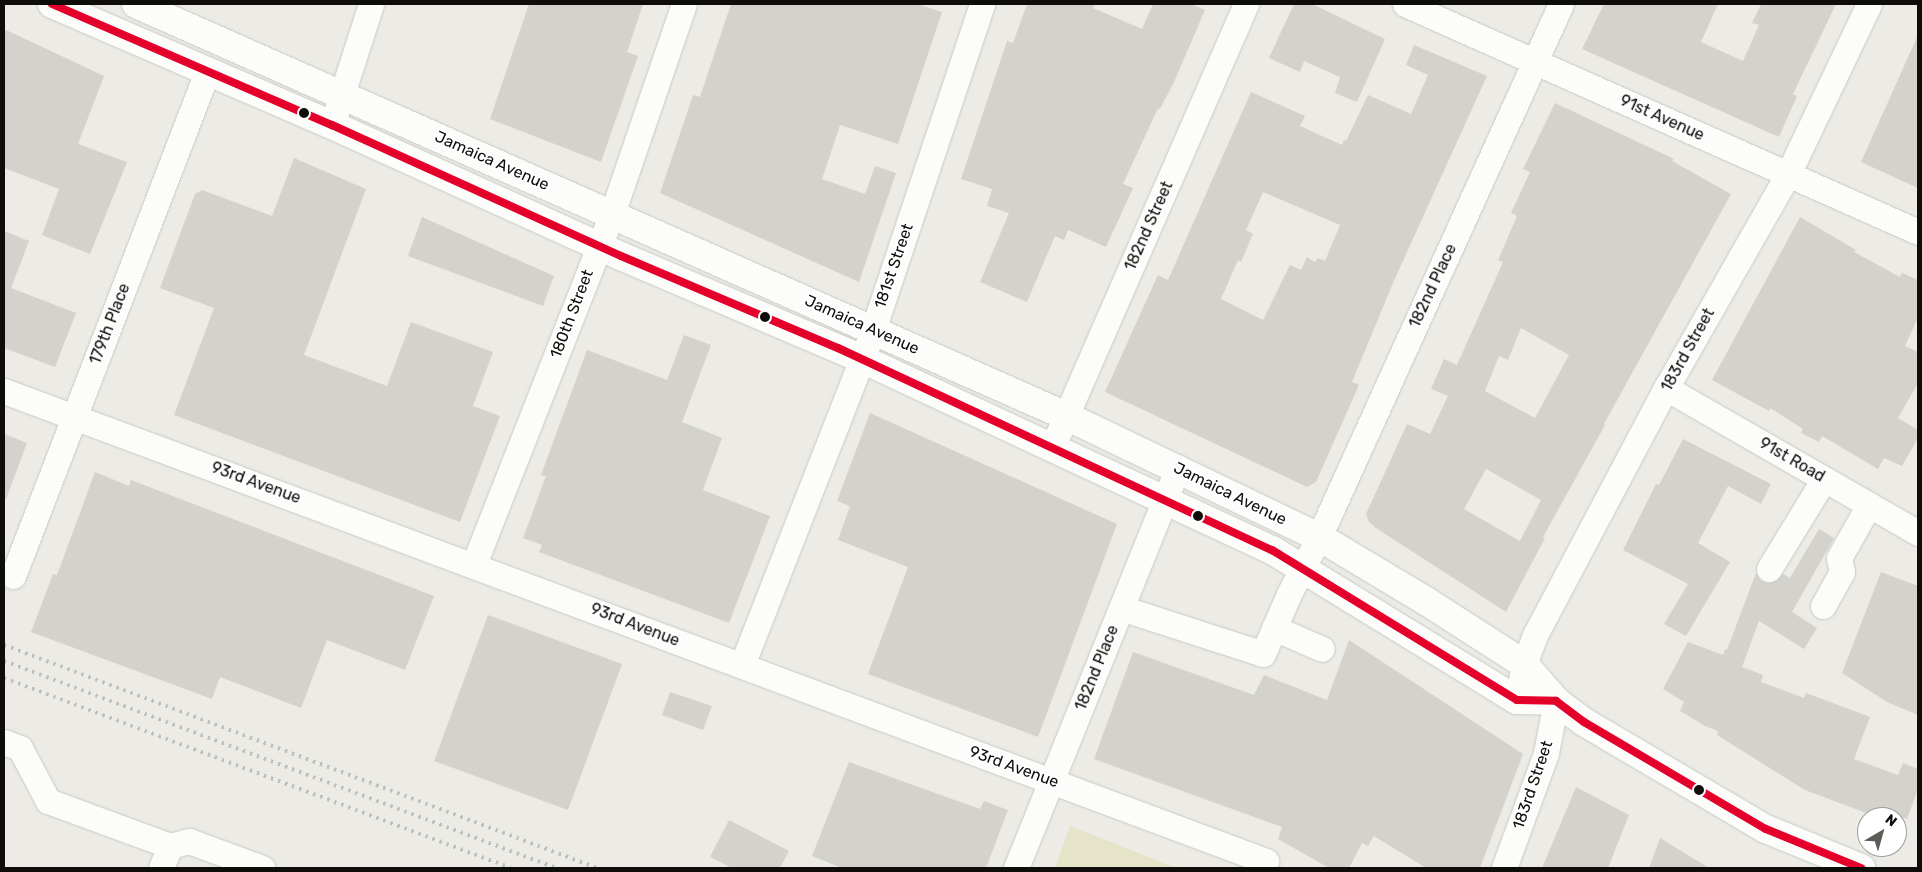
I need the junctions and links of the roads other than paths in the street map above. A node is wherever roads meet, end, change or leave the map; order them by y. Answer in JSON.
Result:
{"nodes":[{"id":1,"x":136,"y":4,"type":"edge"},
{"id":2,"x":371,"y":4,"type":"edge"},
{"id":3,"x":684,"y":4,"type":"edge"},
{"id":4,"x":982,"y":4,"type":"edge"},
{"id":5,"x":1246,"y":4,"type":"edge"},
{"id":6,"x":1405,"y":4,"type":"edge"},
{"id":7,"x":1561,"y":4,"type":"edge"},
{"id":8,"x":1869,"y":4,"type":"edge"},
{"id":9,"x":57,"y":5,"type":"edge"},
{"id":10,"x":1535,"y":62,"type":"junction"},
{"id":11,"x":207,"y":72,"type":"junction"},
{"id":12,"x":342,"y":95,"type":"junction"},
{"id":13,"x":332,"y":125,"type":"junction"},
{"id":14,"x":1788,"y":174,"type":"junction"},
{"id":15,"x":612,"y":214,"type":"junction"},
{"id":16,"x":1918,"y":232,"type":"edge"},
{"id":17,"x":599,"y":245,"type":"junction"},
{"id":18,"x":873,"y":330,"type":"junction"},
{"id":19,"x":862,"y":359,"type":"junction"},
{"id":20,"x":1666,"y":388,"type":"junction"},
{"id":21,"x":4,"y":391,"type":"edge"},
{"id":22,"x":74,"y":415,"type":"junction"},
{"id":23,"x":1066,"y":416,"type":"junction"},
{"id":24,"x":1052,"y":448,"type":"junction"},
{"id":25,"x":1178,"y":468,"type":"junction"},
{"id":26,"x":1824,"y":479,"type":"junction"},
{"id":27,"x":1164,"y":501,"type":"junction"},
{"id":28,"x":1869,"y":505,"type":"junction"},
{"id":29,"x":1918,"y":533,"type":"edge"},
{"id":30,"x":1319,"y":537,"type":"junction"},
{"id":31,"x":474,"y":564,"type":"junction"},
{"id":32,"x":1304,"y":568,"type":"junction"},
{"id":33,"x":1769,"y":569,"type":"dead end"},
{"id":34,"x":13,"y":576,"type":"dead end"},
{"id":35,"x":1823,"y":606,"type":"dead end"},
{"id":36,"x":1121,"y":608,"type":"junction"},
{"id":37,"x":1274,"y":628,"type":"junction"},
{"id":38,"x":1322,"y":649,"type":"dead end"},
{"id":39,"x":1524,"y":664,"type":"junction"},
{"id":40,"x":742,"y":665,"type":"junction"},
{"id":41,"x":1517,"y":700,"type":"junction"},
{"id":42,"x":1556,"y":701,"type":"junction"},
{"id":43,"x":4,"y":742,"type":"edge"},
{"id":44,"x":1052,"y":780,"type":"junction"},
{"id":45,"x":165,"y":857,"type":"edge"},
{"id":46,"x":1266,"y":860,"type":"dead end"},
{"id":47,"x":262,"y":868,"type":"edge"},
{"id":48,"x":1016,"y":868,"type":"edge"},
{"id":49,"x":1504,"y":868,"type":"edge"},
{"id":50,"x":1861,"y":868,"type":"edge"}],
"edges":[{"from":1,"to":12,"type":"main road","name":"Jamaica Avenue"},
{"from":2,"to":12,"type":"street"},
{"from":3,"to":15,"type":"street","name":"180th Street"},
{"from":4,"to":18,"type":"street","name":"181st Street"},
{"from":5,"to":23,"type":"street","name":"182nd Street"},
{"from":6,"to":10,"type":"street","name":"91st Avenue"},
{"from":7,"to":10,"type":"street","name":"182nd Place"},
{"from":8,"to":14,"type":"street","name":"183rd Street"},
{"from":9,"to":11,"type":"main road","name":"Jamaica Avenue"},
{"from":10,"to":14,"type":"street","name":"91st Avenue"},
{"from":10,"to":30,"type":"street","name":"182nd Place"},
{"from":11,"to":13,"type":"main road","name":"Jamaica Avenue"},
{"from":11,"to":22,"type":"street","name":"179th Place"},
{"from":12,"to":13,"type":"street"},
{"from":12,"to":15,"type":"main road","name":"Jamaica Avenue"},
{"from":13,"to":17,"type":"main road","name":"Jamaica Avenue"},
{"from":14,"to":16,"type":"street","name":"91st Avenue"},
{"from":14,"to":20,"type":"street","name":"183rd Street"},
{"from":15,"to":17,"type":"street","name":"180th Street"},
{"from":15,"to":18,"type":"main road","name":"Jamaica Avenue"},
{"from":17,"to":19,"type":"main road","name":"Jamaica Avenue"},
{"from":17,"to":31,"type":"street","name":"180th Street"},
{"from":18,"to":19,"type":"street","name":"181st Street"},
{"from":18,"to":23,"type":"main road","name":"Jamaica Avenue"},
{"from":19,"to":24,"type":"main road","name":"Jamaica Avenue"},
{"from":19,"to":40,"type":"street","name":"181st Street"},
{"from":20,"to":26,"type":"street","name":"91st Road"},
{"from":20,"to":39,"type":"street","name":"183rd Street"},
{"from":21,"to":22,"type":"street","name":"93rd Avenue"},
{"from":22,"to":31,"type":"street","name":"93rd Avenue"},
{"from":22,"to":34,"type":"street","name":"179th Place"},
{"from":23,"to":24,"type":"street","name":"182nd Street"},
{"from":23,"to":25,"type":"main road","name":"Jamaica Avenue"},
{"from":24,"to":27,"type":"main road","name":"Jamaica Avenue"},
{"from":25,"to":27,"type":"street","name":"182nd Place"},
{"from":25,"to":30,"type":"main road","name":"Jamaica Avenue"},
{"from":26,"to":28,"type":"street","name":"91st Road"},
{"from":26,"to":33,"type":"street"},
{"from":27,"to":32,"type":"main road","name":"Jamaica Avenue"},
{"from":27,"to":36,"type":"street","name":"182nd Place"},
{"from":28,"to":29,"type":"street","name":"91st Road"},
{"from":28,"to":35,"type":"street"},
{"from":30,"to":32,"type":"street","name":"182nd Place"},
{"from":30,"to":39,"type":"main road","name":"Jamaica Avenue"},
{"from":31,"to":40,"type":"street","name":"93rd Avenue"},
{"from":32,"to":37,"type":"street","name":"182nd Place"},
{"from":32,"to":41,"type":"main road","name":"Jamaica Avenue"},
{"from":36,"to":37,"type":"street","name":"182nd Place"},
{"from":36,"to":44,"type":"street","name":"182nd Place"},
{"from":37,"to":38,"type":"street"},
{"from":39,"to":41,"type":"street","name":"183rd Street"},
{"from":39,"to":42,"type":"main road","name":"Jamaica Avenue"},
{"from":40,"to":44,"type":"street","name":"93rd Avenue"},
{"from":41,"to":42,"type":"main road"},
{"from":42,"to":49,"type":"street","name":"183rd Street"},
{"from":42,"to":50,"type":"main road","name":"Jamaica Avenue"},
{"from":43,"to":45,"type":"street"},
{"from":44,"to":46,"type":"street","name":"93rd Avenue"},
{"from":44,"to":48,"type":"street","name":"182nd Place"},
{"from":45,"to":47,"type":"street"}]}
